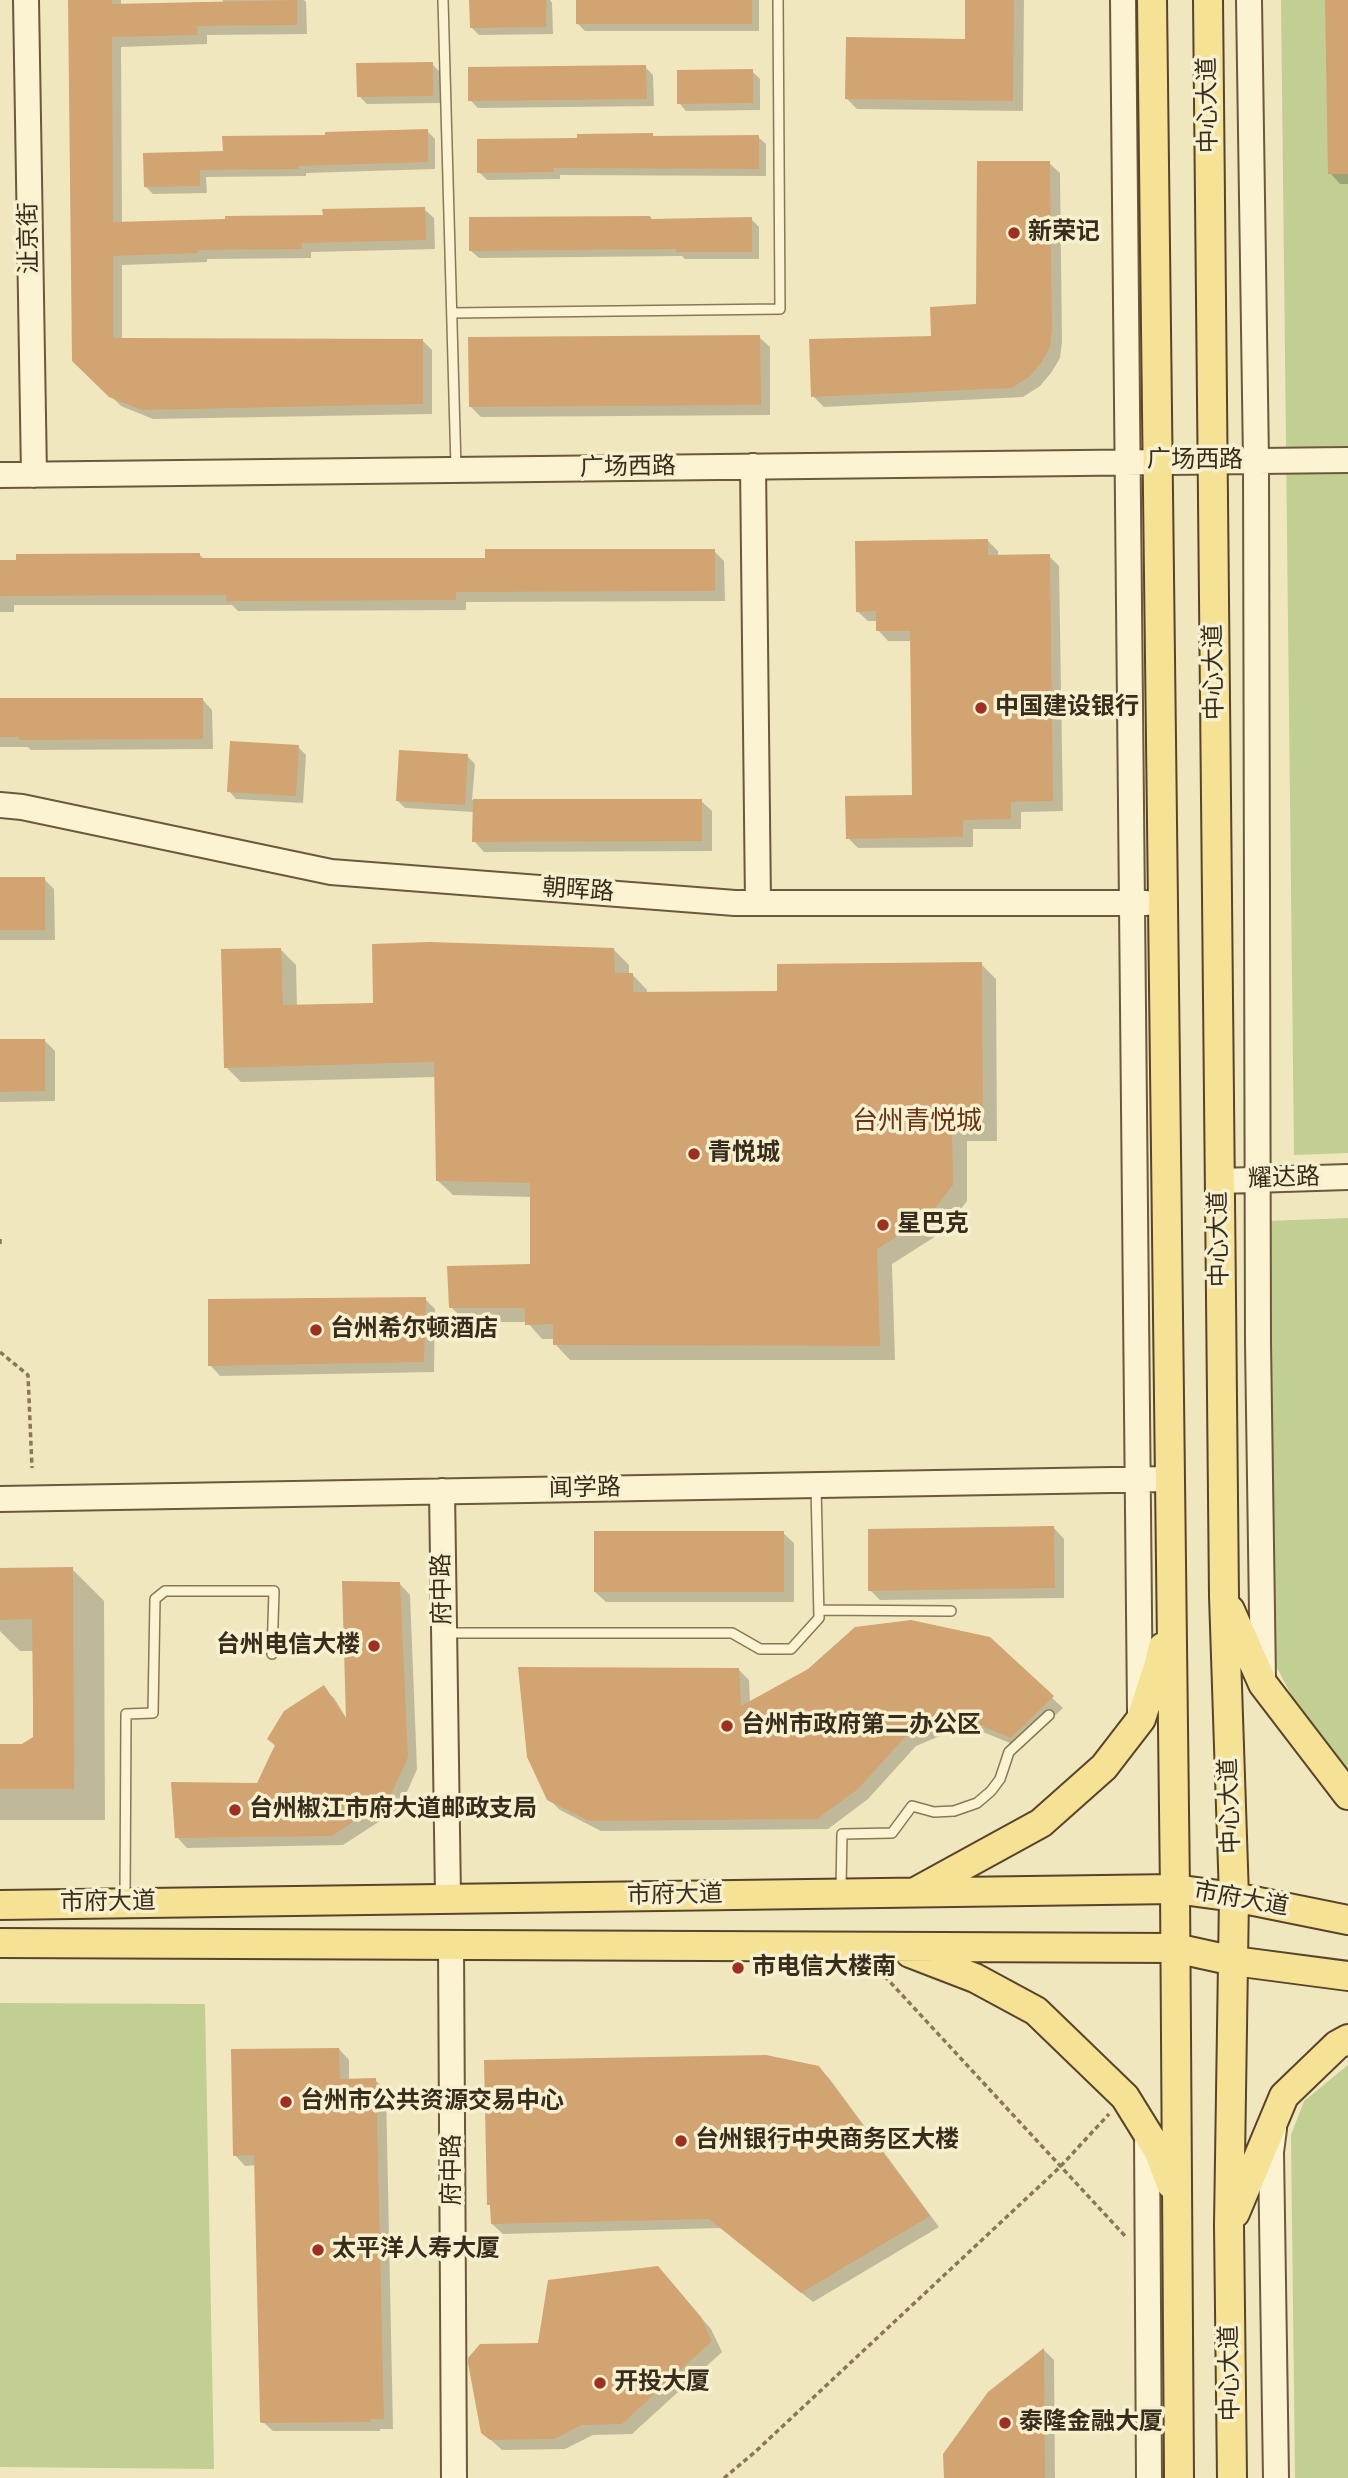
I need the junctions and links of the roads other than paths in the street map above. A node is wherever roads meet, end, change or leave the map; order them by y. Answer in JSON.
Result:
{"nodes":[{"id":1,"x":26,"y":0,"type":"edge"},
{"id":2,"x":443,"y":0,"type":"edge"},
{"id":3,"x":778,"y":0,"type":"edge"},
{"id":4,"x":1123,"y":0,"type":"edge"},
{"id":5,"x":1152,"y":0,"type":"edge"},
{"id":6,"x":1209,"y":0,"type":"edge"},
{"id":7,"x":1249,"y":0,"type":"edge"},
{"id":8,"x":452,"y":313,"type":"junction"},
{"id":9,"x":1256,"y":460,"type":"junction"},
{"id":10,"x":1348,"y":460,"type":"edge"},
{"id":11,"x":1127,"y":461,"type":"junction"},
{"id":12,"x":1157,"y":461,"type":"junction"},
{"id":13,"x":1213,"y":461,"type":"junction"},
{"id":14,"x":752,"y":466,"type":"junction"},
{"id":15,"x":456,"y":470,"type":"junction"},
{"id":16,"x":0,"y":475,"type":"edge"},
{"id":17,"x":34,"y":475,"type":"junction"},
{"id":18,"x":0,"y":805,"type":"edge"},
{"id":19,"x":758,"y":903,"type":"junction"},
{"id":20,"x":1132,"y":903,"type":"junction"},
{"id":21,"x":1162,"y":903,"type":"junction"},
{"id":22,"x":1348,"y":1177,"type":"edge"},
{"id":23,"x":1258,"y":1180,"type":"junction"},
{"id":24,"x":1220,"y":1181,"type":"junction"},
{"id":25,"x":1170,"y":1479,"type":"junction"},
{"id":26,"x":1138,"y":1480,"type":"junction"},
{"id":27,"x":816,"y":1485,"type":"junction"},
{"id":28,"x":442,"y":1491,"type":"junction"},
{"id":29,"x":0,"y":1499,"type":"edge"},
{"id":30,"x":1224,"y":1596,"type":"junction"},
{"id":31,"x":1171,"y":1603,"type":"junction"},
{"id":32,"x":819,"y":1610,"type":"junction"},
{"id":33,"x":951,"y":1611,"type":"dead end"},
{"id":34,"x":443,"y":1633,"type":"junction"},
{"id":35,"x":272,"y":1654,"type":"dead end"},
{"id":36,"x":1263,"y":1684,"type":"junction"},
{"id":37,"x":1049,"y":1715,"type":"dead end"},
{"id":38,"x":1141,"y":1718,"type":"junction"},
{"id":39,"x":1348,"y":1795,"type":"edge"},
{"id":40,"x":1175,"y":1889,"type":"junction"},
{"id":41,"x":914,"y":1892,"type":"junction"},
{"id":42,"x":841,"y":1894,"type":"junction"},
{"id":43,"x":448,"y":1898,"type":"junction"},
{"id":44,"x":1234,"y":1898,"type":"junction"},
{"id":45,"x":125,"y":1903,"type":"junction"},
{"id":46,"x":0,"y":1905,"type":"edge"},
{"id":47,"x":1348,"y":1920,"type":"edge"},
{"id":48,"x":0,"y":1943,"type":"edge"},
{"id":49,"x":451,"y":1945,"type":"junction"},
{"id":50,"x":894,"y":1947,"type":"junction"},
{"id":51,"x":1175,"y":1948,"type":"junction"},
{"id":52,"x":1234,"y":1961,"type":"junction"},
{"id":53,"x":1348,"y":1976,"type":"edge"},
{"id":54,"x":1348,"y":2039,"type":"edge"},
{"id":55,"x":1275,"y":2117,"type":"junction"},
{"id":56,"x":1147,"y":2133,"type":"junction"},
{"id":57,"x":1177,"y":2200,"type":"junction"},
{"id":58,"x":1229,"y":2225,"type":"junction"},
{"id":59,"x":454,"y":2478,"type":"edge"},
{"id":60,"x":1149,"y":2478,"type":"edge"},
{"id":61,"x":1179,"y":2478,"type":"edge"},
{"id":62,"x":1232,"y":2478,"type":"edge"},
{"id":63,"x":1276,"y":2478,"type":"edge"}],
"edges":[{"from":1,"to":17,"type":"main road","name":"沚京街"},
{"from":2,"to":8,"type":"lane"},
{"from":3,"to":8,"type":"lane"},
{"from":4,"to":11,"type":"main road"},
{"from":5,"to":12,"type":"main road"},
{"from":6,"to":13,"type":"main road","name":"中心大道"},
{"from":7,"to":9,"type":"main road"},
{"from":8,"to":15,"type":"lane"},
{"from":9,"to":10,"type":"main road","name":"广场西路"},
{"from":9,"to":13,"type":"main road","name":"广场西路"},
{"from":9,"to":23,"type":"main road"},
{"from":11,"to":12,"type":"main road","name":"广场西路"},
{"from":11,"to":14,"type":"main road","name":"广场西路"},
{"from":11,"to":20,"type":"main road"},
{"from":12,"to":13,"type":"main road","name":"广场西路"},
{"from":12,"to":21,"type":"main road"},
{"from":13,"to":24,"type":"main road","name":"中心大道"},
{"from":14,"to":15,"type":"main road","name":"广场西路"},
{"from":14,"to":19,"type":"main road"},
{"from":15,"to":17,"type":"main road","name":"广场西路"},
{"from":16,"to":17,"type":"main road","name":"广场西路"},
{"from":18,"to":19,"type":"main road","name":"朝晖路"},
{"from":19,"to":20,"type":"main road","name":"朝晖路"},
{"from":20,"to":21,"type":"main road","name":"朝晖路"},
{"from":20,"to":26,"type":"main road"},
{"from":21,"to":25,"type":"main road"},
{"from":22,"to":23,"type":"main road","name":"耀达路"},
{"from":23,"to":24,"type":"main road","name":"耀达路"},
{"from":23,"to":36,"type":"main road"},
{"from":24,"to":30,"type":"main road","name":"中心大道"},
{"from":25,"to":26,"type":"main road","name":"闻学路"},
{"from":25,"to":31,"type":"main road"},
{"from":26,"to":27,"type":"main road","name":"闻学路"},
{"from":26,"to":38,"type":"main road"},
{"from":27,"to":28,"type":"main road","name":"闻学路"},
{"from":27,"to":32,"type":"lane"},
{"from":28,"to":29,"type":"main road","name":"闻学路"},
{"from":28,"to":34,"type":"main road","name":"府中路"},
{"from":30,"to":36,"type":"main road"},
{"from":30,"to":44,"type":"main road","name":"中心大道"},
{"from":31,"to":38,"type":"main road"},
{"from":31,"to":40,"type":"main road"},
{"from":32,"to":33,"type":"lane"},
{"from":32,"to":34,"type":"lane"},
{"from":34,"to":43,"type":"main road","name":"府中路"},
{"from":35,"to":45,"type":"lane"},
{"from":36,"to":39,"type":"main road"},
{"from":37,"to":42,"type":"lane"},
{"from":38,"to":41,"type":"main road"},
{"from":40,"to":41,"type":"main road","name":"市府大道"},
{"from":40,"to":44,"type":"main road","name":"市府大道"},
{"from":40,"to":51,"type":"main road"},
{"from":41,"to":42,"type":"main road","name":"市府大道"},
{"from":42,"to":43,"type":"main road","name":"市府大道"},
{"from":43,"to":45,"type":"main road","name":"市府大道"},
{"from":44,"to":47,"type":"main road","name":"市府大道"},
{"from":44,"to":52,"type":"main road","name":"中心大道"},
{"from":45,"to":46,"type":"main road","name":"市府大道"},
{"from":48,"to":49,"type":"main road","name":"市府大道"},
{"from":49,"to":50,"type":"main road","name":"市府大道"},
{"from":49,"to":59,"type":"main road","name":"府中路"},
{"from":50,"to":51,"type":"main road","name":"市府大道"},
{"from":50,"to":56,"type":"main road"},
{"from":51,"to":52,"type":"main road","name":"市府大道"},
{"from":51,"to":57,"type":"main road"},
{"from":52,"to":53,"type":"main road","name":"市府大道"},
{"from":52,"to":58,"type":"main road","name":"中心大道"},
{"from":54,"to":55,"type":"main road"},
{"from":55,"to":58,"type":"main road"},
{"from":55,"to":63,"type":"main road"},
{"from":56,"to":57,"type":"main road"},
{"from":56,"to":60,"type":"main road"},
{"from":57,"to":61,"type":"main road"},
{"from":58,"to":62,"type":"main road","name":"中心大道"}]}
